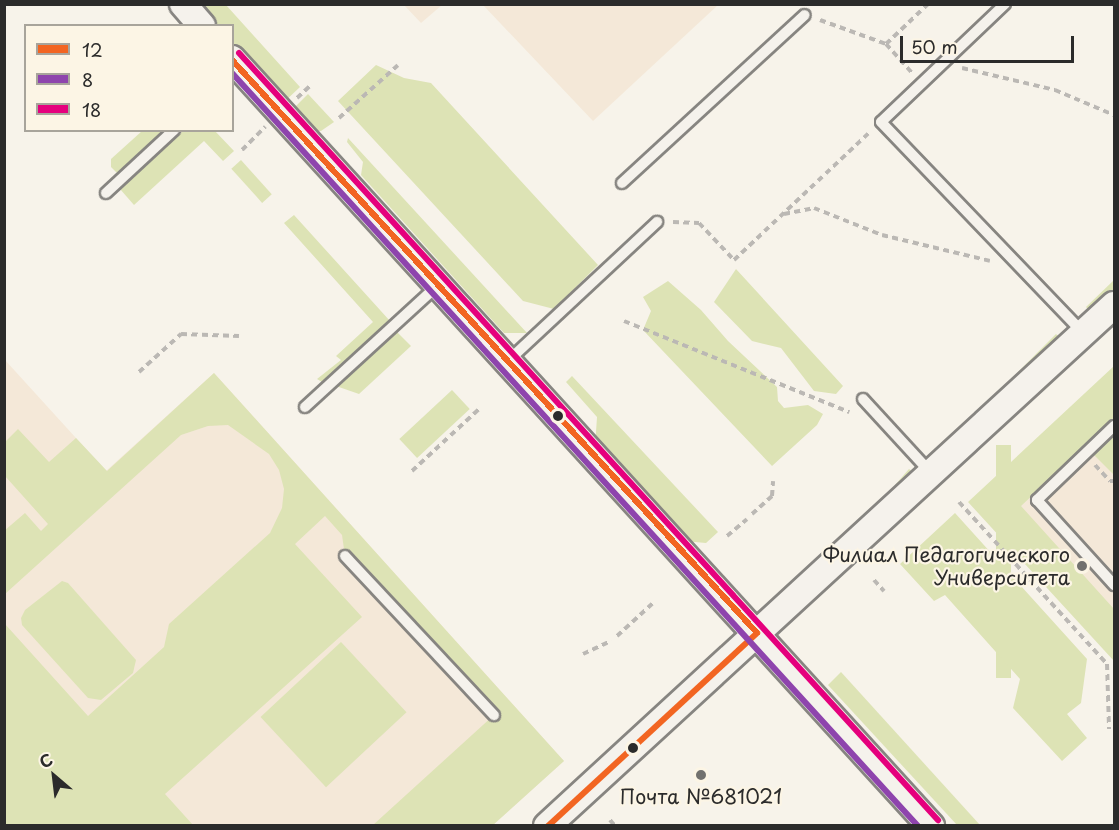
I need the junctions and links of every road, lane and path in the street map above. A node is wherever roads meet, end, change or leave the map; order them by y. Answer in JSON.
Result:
{"nodes":[{"id":1,"x":183,"y":4,"type":"edge"},
{"id":2,"x":928,"y":4,"type":"edge"},
{"id":3,"x":1005,"y":4,"type":"edge"},
{"id":4,"x":805,"y":15,"type":"joint"},
{"id":5,"x":200,"y":24,"type":"edge"},
{"id":6,"x":886,"y":44,"type":"junction"},
{"id":7,"x":398,"y":65,"type":"dead end"},
{"id":8,"x":235,"y":68,"type":"edge"},
{"id":9,"x":932,"y":73,"type":"junction"},
{"id":10,"x":921,"y":83,"type":"junction"},
{"id":11,"x":1114,"y":115,"type":"edge"},
{"id":12,"x":339,"y":118,"type":"dead end"},
{"id":13,"x":881,"y":122,"type":"junction"},
{"id":14,"x":172,"y":132,"type":"edge"},
{"id":15,"x":622,"y":183,"type":"dead end"},
{"id":16,"x":106,"y":193,"type":"dead end"},
{"id":17,"x":783,"y":214,"type":"junction"},
{"id":18,"x":657,"y":222,"type":"joint"},
{"id":19,"x":1021,"y":268,"type":"junction"},
{"id":20,"x":438,"y":284,"type":"junction"},
{"id":21,"x":1114,"y":305,"type":"edge"},
{"id":22,"x":624,"y":321,"type":"dead end"},
{"id":23,"x":1084,"y":334,"type":"junction"},
{"id":24,"x":239,"y":336,"type":"dead end"},
{"id":25,"x":508,"y":361,"type":"junction"},
{"id":26,"x":139,"y":372,"type":"dead end"},
{"id":27,"x":863,"y":399,"type":"dead end"},
{"id":28,"x":305,"y":407,"type":"dead end"},
{"id":29,"x":478,"y":409,"type":"dead end"},
{"id":30,"x":849,"y":412,"type":"dead end"},
{"id":31,"x":1114,"y":426,"type":"edge"},
{"id":32,"x":412,"y":471,"type":"dead end"},
{"id":33,"x":931,"y":473,"type":"junction"},
{"id":34,"x":773,"y":481,"type":"dead end"},
{"id":35,"x":959,"y":502,"type":"dead end"},
{"id":36,"x":752,"y":514,"type":"dead end"},
{"id":37,"x":747,"y":519,"type":"dead end"},
{"id":38,"x":727,"y":536,"type":"dead end"},
{"id":39,"x":345,"y":556,"type":"dead end"},
{"id":40,"x":874,"y":580,"type":"dead end"},
{"id":41,"x":1114,"y":585,"type":"edge"},
{"id":42,"x":884,"y":591,"type":"dead end"},
{"id":43,"x":654,"y":602,"type":"dead end"},
{"id":44,"x":757,"y":633,"type":"junction"},
{"id":45,"x":617,"y":636,"type":"dead end"},
{"id":46,"x":611,"y":641,"type":"dead end"},
{"id":47,"x":584,"y":654,"type":"dead end"},
{"id":48,"x":494,"y":715,"type":"dead end"},
{"id":49,"x":1109,"y":729,"type":"dead end"},
{"id":50,"x":610,"y":820,"type":"dead end"},
{"id":51,"x":547,"y":825,"type":"edge"},
{"id":52,"x":615,"y":825,"type":"edge"},
{"id":53,"x":931,"y":825,"type":"edge"}],
"edges":[{"from":1,"to":5,"type":"street"},
{"from":2,"to":6,"type":"path"},
{"from":3,"to":9,"type":"lane"},
{"from":4,"to":6,"type":"path"},
{"from":4,"to":15,"type":"lane"},
{"from":6,"to":10,"type":"path"},
{"from":7,"to":12,"type":"path"},
{"from":8,"to":20,"type":"street"},
{"from":9,"to":10,"type":"lane"},
{"from":9,"to":11,"type":"path"},
{"from":10,"to":13,"type":"lane"},
{"from":13,"to":17,"type":"path"},
{"from":13,"to":19,"type":"lane"},
{"from":14,"to":16,"type":"lane"},
{"from":17,"to":18,"type":"path"},
{"from":17,"to":19,"type":"path"},
{"from":18,"to":25,"type":"lane"},
{"from":19,"to":23,"type":"lane"},
{"from":20,"to":25,"type":"street"},
{"from":20,"to":28,"type":"lane"},
{"from":21,"to":23,"type":"street"},
{"from":22,"to":30,"type":"path"},
{"from":23,"to":33,"type":"street"},
{"from":24,"to":26,"type":"path"},
{"from":25,"to":44,"type":"street"},
{"from":27,"to":33,"type":"lane"},
{"from":29,"to":32,"type":"path"},
{"from":31,"to":41,"type":"lane"},
{"from":33,"to":44,"type":"street"},
{"from":34,"to":36,"type":"path"},
{"from":35,"to":49,"type":"path"},
{"from":37,"to":38,"type":"path"},
{"from":39,"to":48,"type":"lane"},
{"from":40,"to":42,"type":"path"},
{"from":43,"to":45,"type":"path"},
{"from":44,"to":51,"type":"street"},
{"from":44,"to":53,"type":"street"},
{"from":46,"to":47,"type":"path"},
{"from":50,"to":52,"type":"path"}]}
